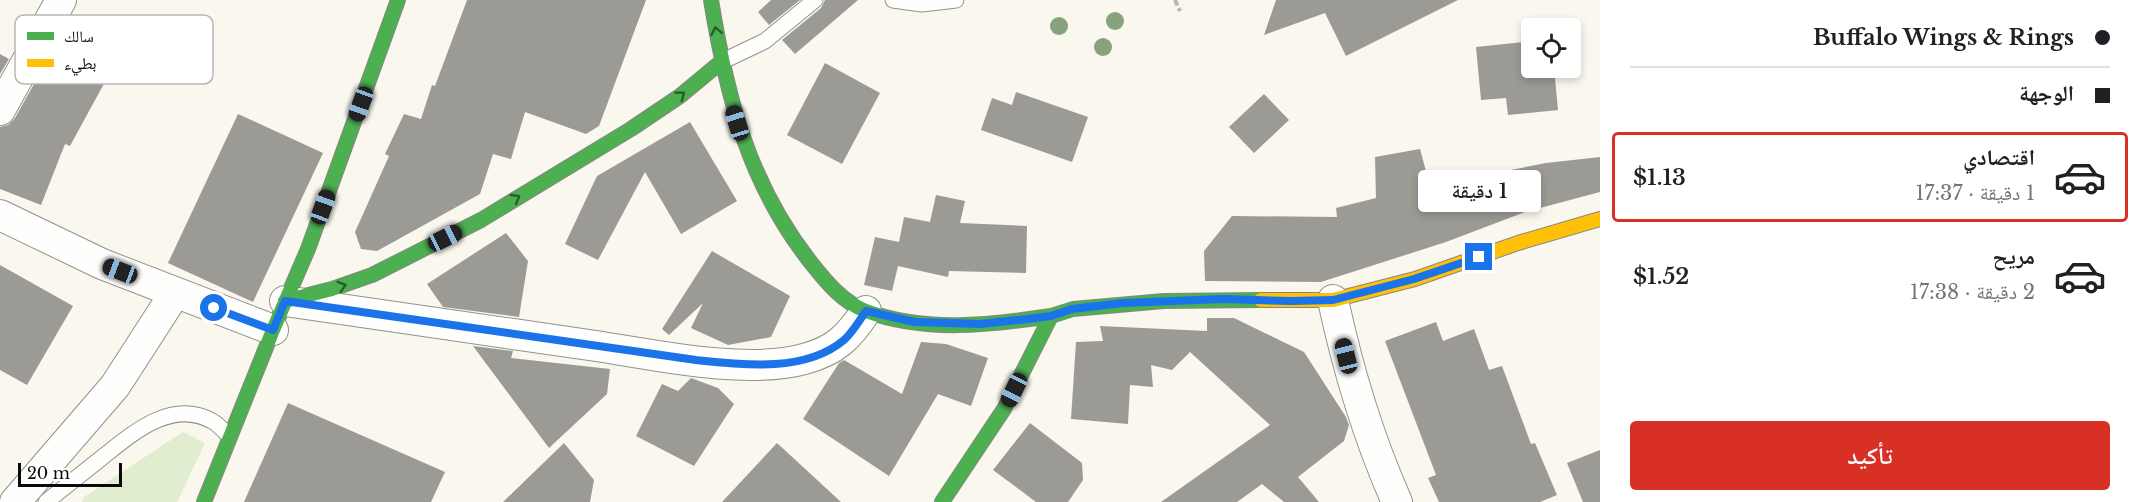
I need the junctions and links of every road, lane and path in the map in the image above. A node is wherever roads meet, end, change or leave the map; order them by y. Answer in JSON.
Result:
{"nodes":[{"id":1,"x":61,"y":0,"type":"edge"},
{"id":2,"x":398,"y":0,"type":"edge"},
{"id":3,"x":711,"y":0,"type":"edge"},
{"id":4,"x":815,"y":0,"type":"edge"},
{"id":5,"x":893,"y":0,"type":"edge"},
{"id":6,"x":956,"y":0,"type":"edge"},
{"id":7,"x":1175,"y":0,"type":"edge"},
{"id":8,"x":1180,"y":11,"type":"dead end"},
{"id":9,"x":53,"y":15,"type":"edge"},
{"id":10,"x":721,"y":62,"type":"junction"},
{"id":11,"x":15,"y":83,"type":"edge"},
{"id":12,"x":0,"y":110,"type":"edge"},
{"id":13,"x":0,"y":215,"type":"edge"},
{"id":14,"x":1600,"y":219,"type":"edge"},
{"id":15,"x":175,"y":293,"type":"junction"},
{"id":16,"x":1333,"y":300,"type":"junction"},
{"id":17,"x":285,"y":301,"type":"junction"},
{"id":18,"x":866,"y":311,"type":"junction"},
{"id":19,"x":1051,"y":316,"type":"junction"},
{"id":20,"x":273,"y":330,"type":"junction"},
{"id":21,"x":229,"y":436,"type":"junction"},
{"id":22,"x":15,"y":502,"type":"edge"},
{"id":23,"x":46,"y":502,"type":"edge"},
{"id":24,"x":204,"y":502,"type":"edge"},
{"id":25,"x":942,"y":502,"type":"edge"},
{"id":26,"x":1396,"y":502,"type":"edge"}],
"edges":[{"from":1,"to":9,"type":"street"},
{"from":2,"to":17,"type":"street"},
{"from":10,"to":3,"type":"street","one_way":true},
{"from":4,"to":10,"type":"lane"},
{"from":5,"to":6,"type":"lane"},
{"from":7,"to":8,"type":"path"},
{"from":17,"to":10,"type":"street","one_way":true},
{"from":10,"to":18,"type":"street"},
{"from":11,"to":12,"type":"street"},
{"from":13,"to":15,"type":"street"},
{"from":14,"to":16,"type":"street"},
{"from":15,"to":20,"type":"street"},
{"from":15,"to":22,"type":"street"},
{"from":16,"to":19,"type":"street"},
{"from":16,"to":26,"type":"street"},
{"from":17,"to":18,"type":"street"},
{"from":17,"to":20,"type":"street"},
{"from":18,"to":19,"type":"street"},
{"from":19,"to":25,"type":"street"},
{"from":20,"to":21,"type":"street"},
{"from":21,"to":23,"type":"lane"},
{"from":21,"to":24,"type":"street"}]}
